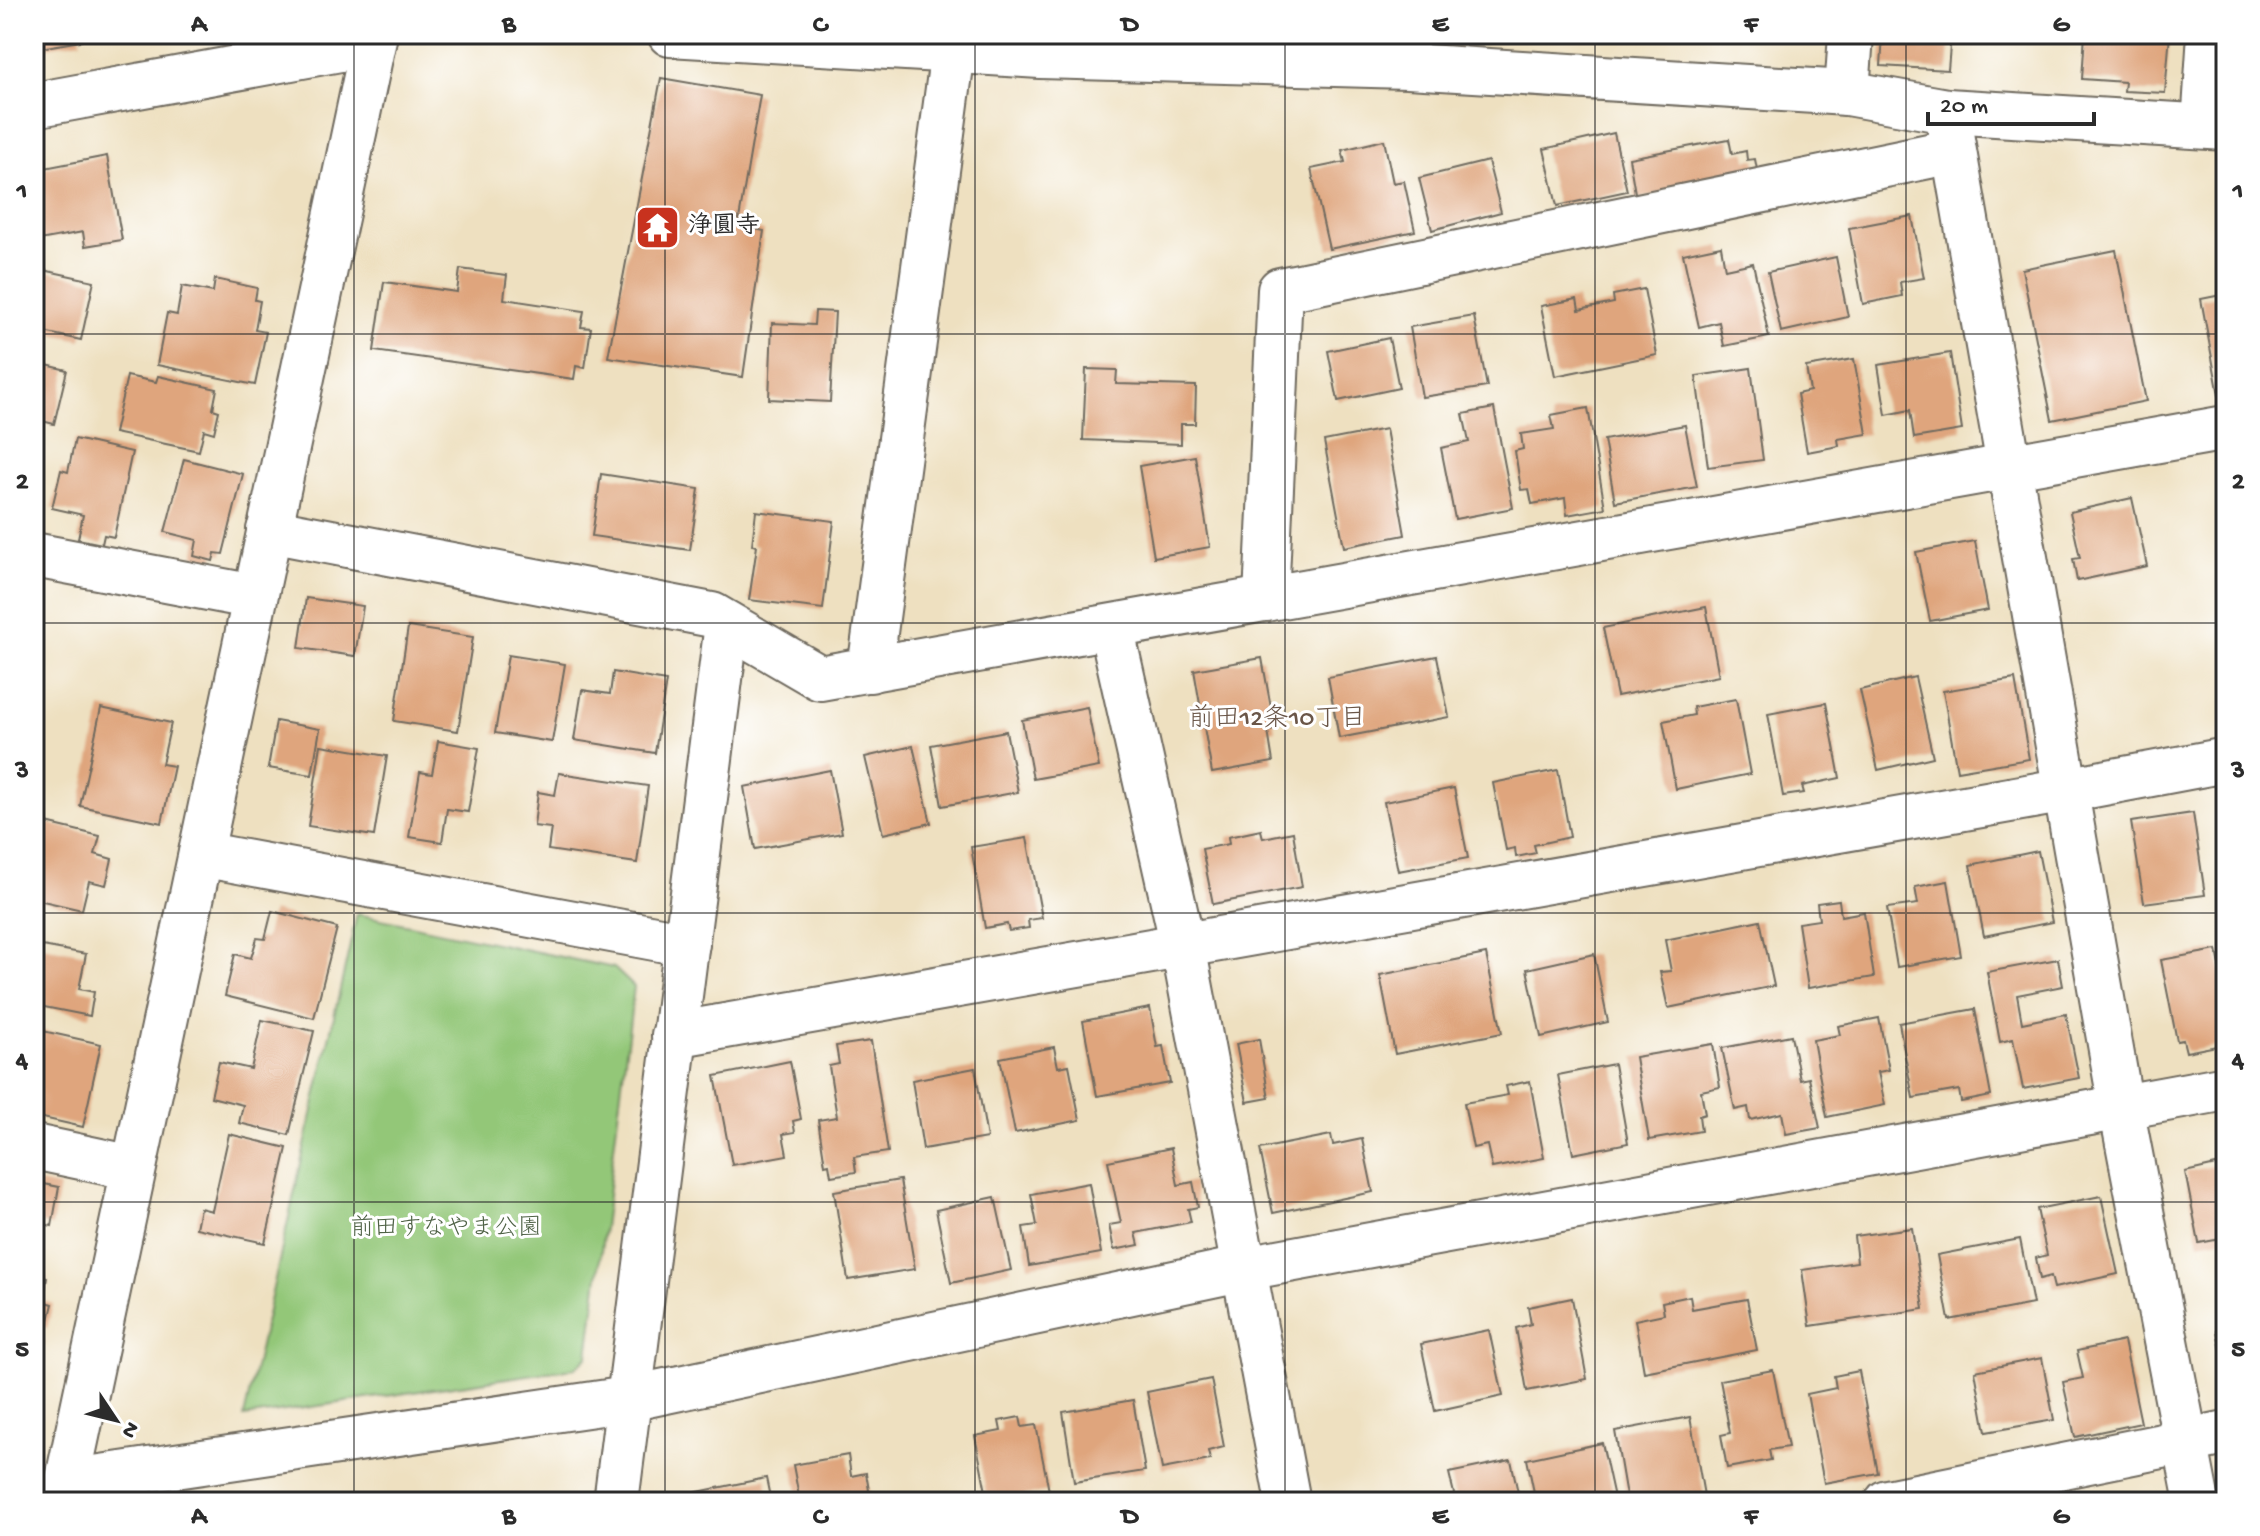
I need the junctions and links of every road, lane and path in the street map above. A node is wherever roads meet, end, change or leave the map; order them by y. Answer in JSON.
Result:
{"nodes":[{"id":1,"x":670,"y":34,"type":"edge"},
{"id":2,"x":1851,"y":34,"type":"edge"},
{"id":3,"x":2210,"y":34,"type":"edge"},
{"id":4,"x":722,"y":36,"type":"edge"},
{"id":5,"x":374,"y":38,"type":"edge"},
{"id":6,"x":1041,"y":45,"type":"edge"},
{"id":7,"x":1409,"y":50,"type":"edge"},
{"id":8,"x":953,"y":51,"type":"junction"},
{"id":9,"x":1847,"y":93,"type":"junction"},
{"id":10,"x":34,"y":105,"type":"edge"},
{"id":11,"x":2215,"y":127,"type":"edge"},
{"id":12,"x":1950,"y":131,"type":"junction"},
{"id":13,"x":2226,"y":428,"type":"edge"},
{"id":14,"x":2009,"y":468,"type":"junction"},
{"id":15,"x":269,"y":530,"type":"junction"},
{"id":16,"x":34,"y":555,"type":"edge"},
{"id":17,"x":255,"y":597,"type":"junction"},
{"id":18,"x":1266,"y":599,"type":"junction"},
{"id":19,"x":727,"y":624,"type":"junction"},
{"id":20,"x":1111,"y":627,"type":"junction"},
{"id":21,"x":870,"y":670,"type":"junction"},
{"id":22,"x":2226,"y":760,"type":"edge"},
{"id":23,"x":2066,"y":790,"type":"junction"},
{"id":24,"x":201,"y":854,"type":"junction"},
{"id":25,"x":687,"y":944,"type":"junction"},
{"id":26,"x":1183,"y":946,"type":"junction"},
{"id":27,"x":674,"y":1035,"type":"junction"},
{"id":28,"x":2226,"y":1088,"type":"edge"},
{"id":29,"x":2121,"y":1107,"type":"junction"},
{"id":30,"x":34,"y":1147,"type":"edge"},
{"id":31,"x":133,"y":1168,"type":"junction"},
{"id":32,"x":1245,"y":1268,"type":"junction"},
{"id":33,"x":628,"y":1399,"type":"junction"},
{"id":34,"x":2205,"y":1437,"type":"edge"},
{"id":35,"x":65,"y":1492,"type":"edge"},
{"id":36,"x":616,"y":1502,"type":"edge"},
{"id":37,"x":1288,"y":1502,"type":"edge"},
{"id":38,"x":1887,"y":1502,"type":"edge"},
{"id":39,"x":2197,"y":1502,"type":"edge"}],
"edges":[{"from":1,"to":4,"type":"street"},
{"from":2,"to":9,"type":"street"},
{"from":3,"to":11,"type":"street"},
{"from":4,"to":8,"type":"street"},
{"from":5,"to":10,"type":"street"},
{"from":5,"to":15,"type":"street"},
{"from":6,"to":7,"type":"street"},
{"from":6,"to":8,"type":"street"},
{"from":7,"to":9,"type":"street"},
{"from":8,"to":21,"type":"street"},
{"from":9,"to":12,"type":"street"},
{"from":11,"to":12,"type":"street"},
{"from":12,"to":14,"type":"street"},
{"from":12,"to":18,"type":"street"},
{"from":13,"to":14,"type":"street"},
{"from":14,"to":18,"type":"street"},
{"from":14,"to":23,"type":"street"},
{"from":15,"to":17,"type":"street"},
{"from":15,"to":19,"type":"street"},
{"from":16,"to":17,"type":"street"},
{"from":17,"to":24,"type":"street"},
{"from":18,"to":20,"type":"street"},
{"from":19,"to":21,"type":"street"},
{"from":19,"to":25,"type":"street"},
{"from":20,"to":21,"type":"street"},
{"from":20,"to":26,"type":"street"},
{"from":22,"to":23,"type":"street"},
{"from":23,"to":26,"type":"street"},
{"from":23,"to":29,"type":"street"},
{"from":24,"to":25,"type":"street"},
{"from":24,"to":31,"type":"street"},
{"from":25,"to":27,"type":"street"},
{"from":26,"to":27,"type":"street"},
{"from":26,"to":32,"type":"street"},
{"from":27,"to":33,"type":"street"},
{"from":28,"to":29,"type":"street"},
{"from":29,"to":32,"type":"street"},
{"from":29,"to":34,"type":"street"},
{"from":30,"to":31,"type":"street"},
{"from":31,"to":35,"type":"street"},
{"from":32,"to":33,"type":"street"},
{"from":32,"to":37,"type":"street"},
{"from":33,"to":35,"type":"street"},
{"from":33,"to":36,"type":"street"},
{"from":34,"to":38,"type":"street"},
{"from":34,"to":39,"type":"street"}]}
